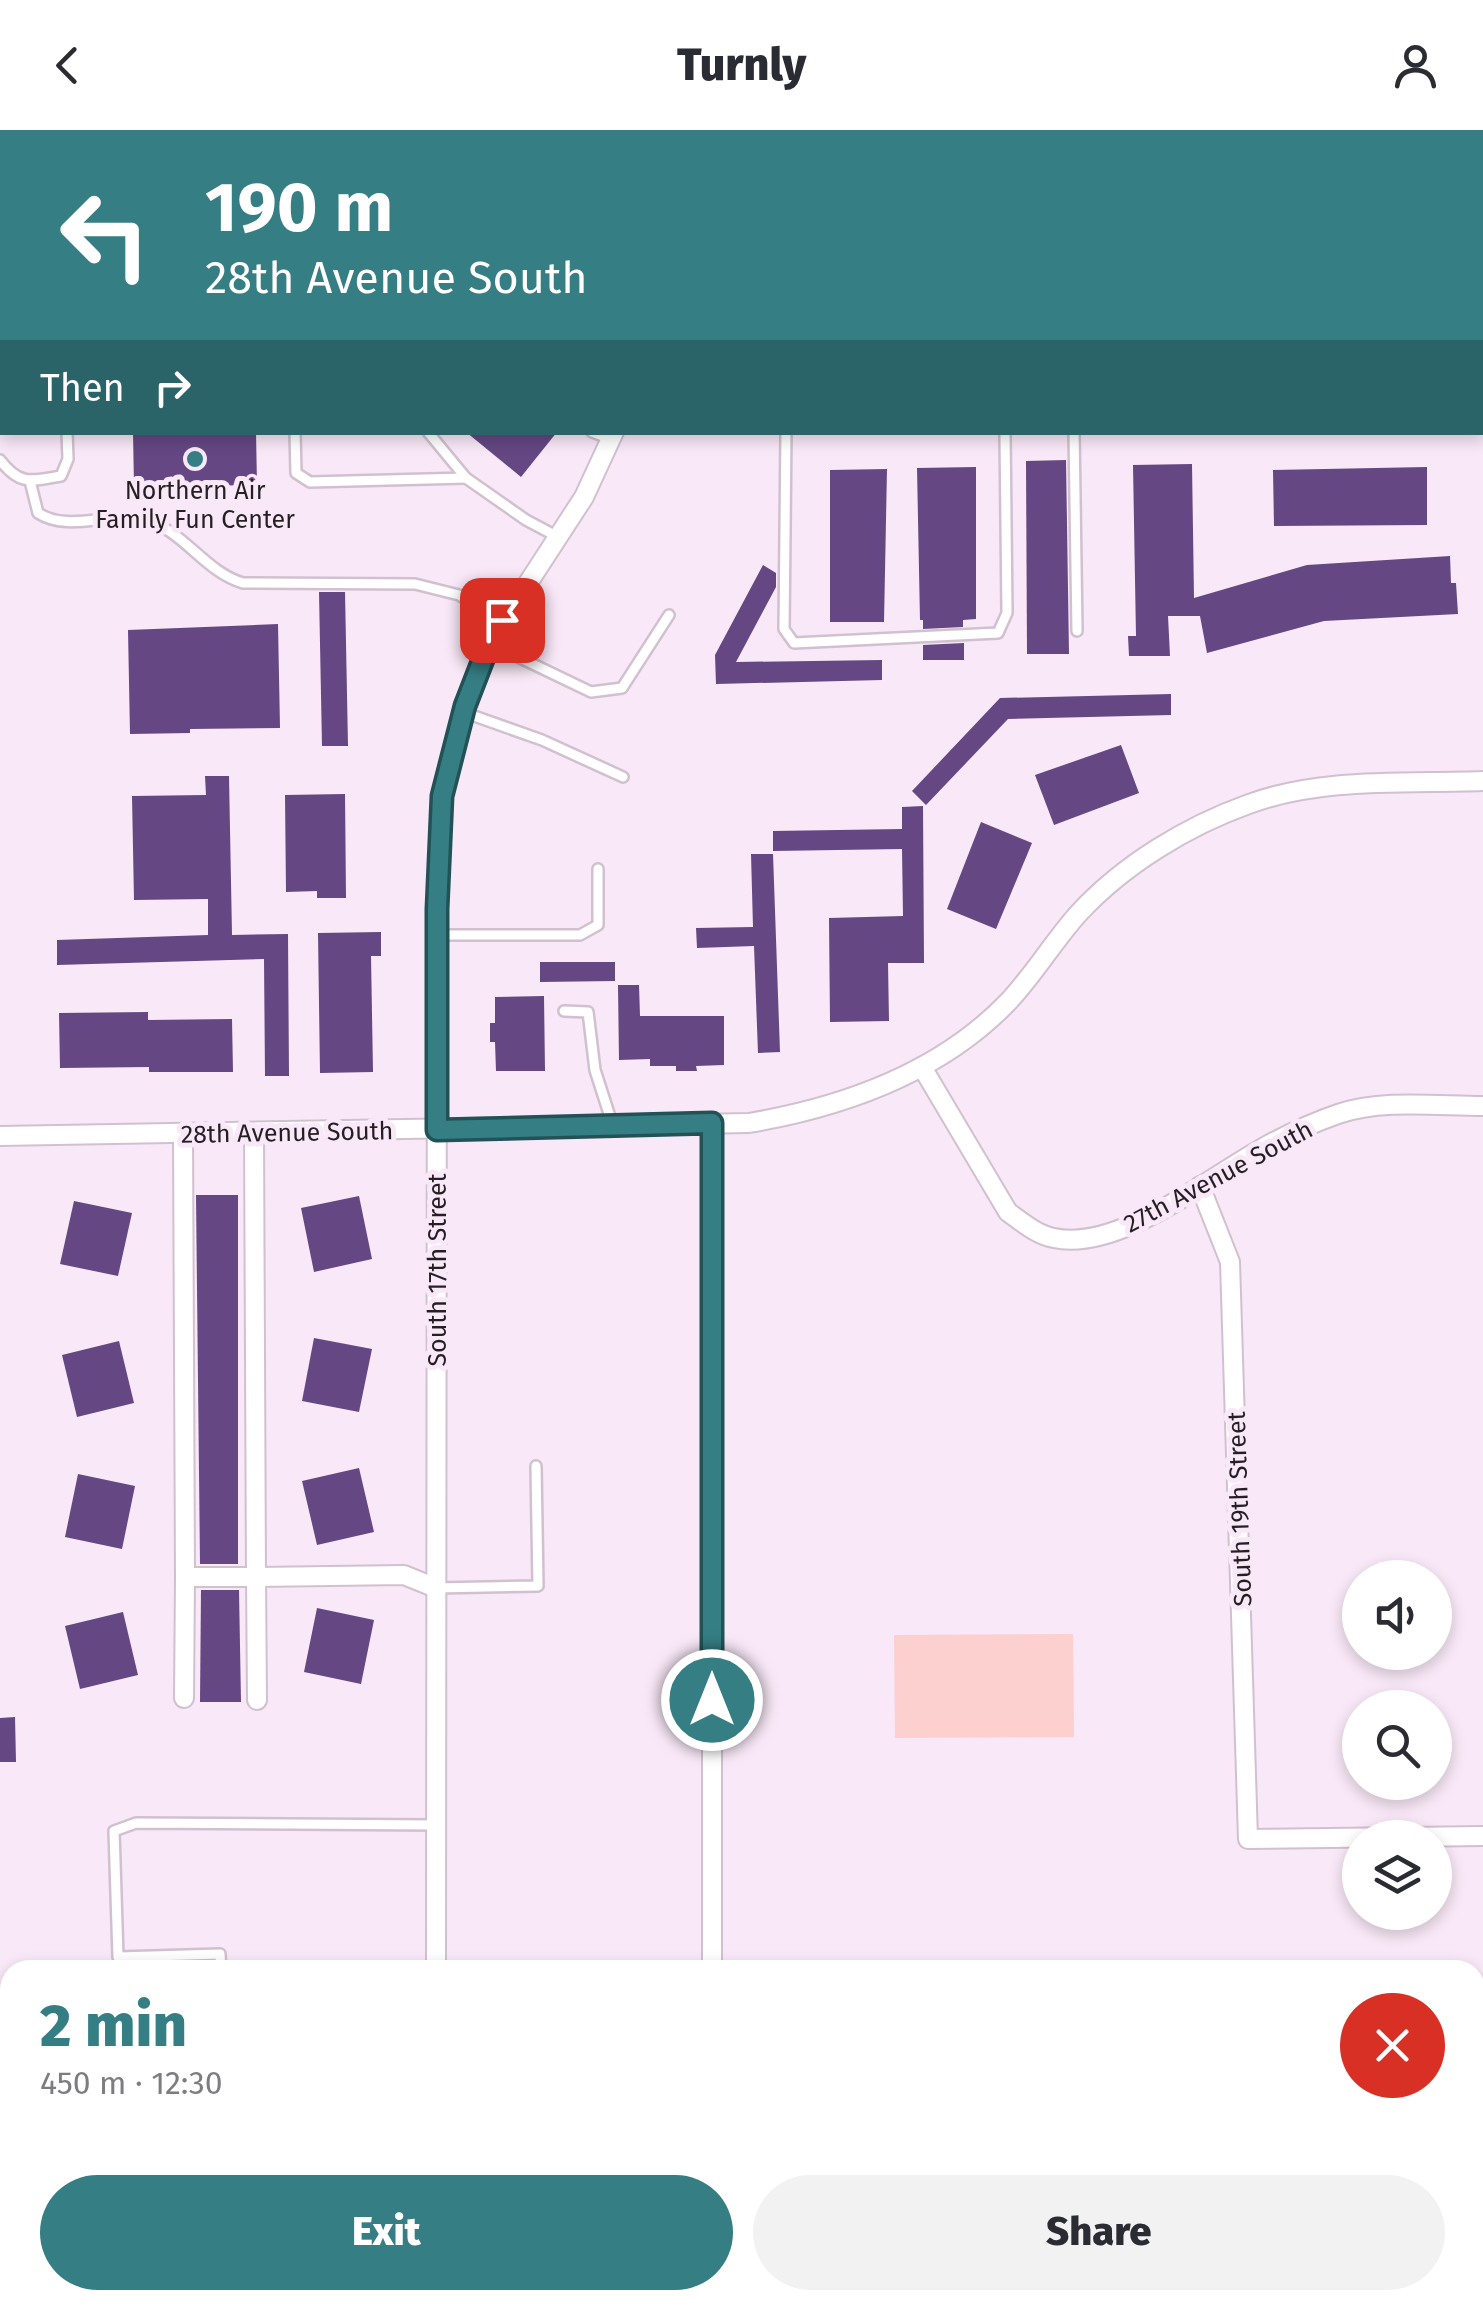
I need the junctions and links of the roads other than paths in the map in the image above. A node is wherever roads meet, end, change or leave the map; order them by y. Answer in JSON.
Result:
{"nodes":[{"id":1,"x":67,"y":435,"type":"edge"},
{"id":2,"x":295,"y":435,"type":"edge"},
{"id":3,"x":430,"y":435,"type":"edge"},
{"id":4,"x":786,"y":435,"type":"edge"},
{"id":5,"x":1005,"y":435,"type":"edge"},
{"id":6,"x":1074,"y":435,"type":"edge"},
{"id":7,"x":613,"y":436,"type":"edge"},
{"id":8,"x":0,"y":460,"type":"edge"},
{"id":9,"x":466,"y":478,"type":"junction"},
{"id":10,"x":30,"y":482,"type":"junction"},
{"id":11,"x":558,"y":537,"type":"junction"},
{"id":12,"x":669,"y":615,"type":"dead end"},
{"id":13,"x":502,"y":620,"type":"junction"},
{"id":14,"x":1077,"y":631,"type":"dead end"},
{"id":15,"x":489,"y":644,"type":"junction"},
{"id":16,"x":463,"y":712,"type":"junction"},
{"id":17,"x":623,"y":777,"type":"dead end"},
{"id":18,"x":1483,"y":781,"type":"edge"},
{"id":19,"x":598,"y":869,"type":"dead end"},
{"id":20,"x":437,"y":935,"type":"junction"},
{"id":21,"x":564,"y":1011,"type":"dead end"},
{"id":22,"x":922,"y":1068,"type":"junction"},
{"id":23,"x":1483,"y":1106,"type":"edge"},
{"id":24,"x":712,"y":1123,"type":"junction"},
{"id":25,"x":613,"y":1126,"type":"junction"},
{"id":26,"x":437,"y":1130,"type":"junction"},
{"id":27,"x":254,"y":1132,"type":"junction"},
{"id":28,"x":183,"y":1134,"type":"junction"},
{"id":29,"x":0,"y":1136,"type":"edge"},
{"id":30,"x":1200,"y":1186,"type":"junction"},
{"id":31,"x":536,"y":1466,"type":"dead end"},
{"id":32,"x":184,"y":1577,"type":"junction"},
{"id":33,"x":256,"y":1577,"type":"junction"},
{"id":34,"x":436,"y":1588,"type":"junction"},
{"id":35,"x":184,"y":1698,"type":"dead end"},
{"id":36,"x":256,"y":1700,"type":"dead end"},
{"id":37,"x":436,"y":1825,"type":"junction"},
{"id":38,"x":1483,"y":1836,"type":"edge"},
{"id":39,"x":118,"y":1957,"type":"joint"},
{"id":40,"x":220,"y":1960,"type":"edge"},
{"id":41,"x":436,"y":1960,"type":"edge"},
{"id":42,"x":712,"y":1960,"type":"edge"}],
"edges":[{"from":1,"to":10,"type":"lane"},
{"from":2,"to":9,"type":"lane"},
{"from":3,"to":9,"type":"lane"},
{"from":4,"to":5,"type":"lane"},
{"from":6,"to":14,"type":"lane"},
{"from":7,"to":11,"type":"street","name":"South 17th Street"},
{"from":8,"to":10,"type":"lane"},
{"from":9,"to":11,"type":"lane"},
{"from":10,"to":13,"type":"lane"},
{"from":11,"to":13,"type":"street","name":"South 17th Street"},
{"from":12,"to":15,"type":"lane"},
{"from":13,"to":15,"type":"street","name":"South 17th Street"},
{"from":15,"to":16,"type":"street","name":"South 17th Street"},
{"from":16,"to":17,"type":"lane"},
{"from":16,"to":20,"type":"street","name":"South 17th Street"},
{"from":18,"to":22,"type":"street","name":"28th Avenue South"},
{"from":19,"to":20,"type":"lane"},
{"from":20,"to":26,"type":"street","name":"South 17th Street"},
{"from":21,"to":25,"type":"lane"},
{"from":22,"to":24,"type":"street","name":"28th Avenue South"},
{"from":22,"to":30,"type":"street","name":"27th Avenue South"},
{"from":23,"to":30,"type":"street","name":"27th Avenue South"},
{"from":24,"to":25,"type":"street","name":"28th Avenue South"},
{"from":24,"to":42,"type":"street"},
{"from":25,"to":26,"type":"street","name":"28th Avenue South"},
{"from":26,"to":27,"type":"street","name":"28th Avenue South"},
{"from":26,"to":34,"type":"street","name":"South 17th Street"},
{"from":27,"to":28,"type":"street","name":"28th Avenue South"},
{"from":27,"to":33,"type":"street"},
{"from":28,"to":29,"type":"street","name":"28th Avenue South"},
{"from":28,"to":32,"type":"street"},
{"from":30,"to":38,"type":"street","name":"South 19th Street"},
{"from":31,"to":34,"type":"lane"},
{"from":32,"to":33,"type":"street"},
{"from":32,"to":35,"type":"street"},
{"from":33,"to":34,"type":"street"},
{"from":33,"to":36,"type":"street"},
{"from":34,"to":37,"type":"street","name":"South 17th Street"},
{"from":37,"to":39,"type":"lane"},
{"from":37,"to":41,"type":"street","name":"South 17th Street"},
{"from":39,"to":40,"type":"lane"}]}
